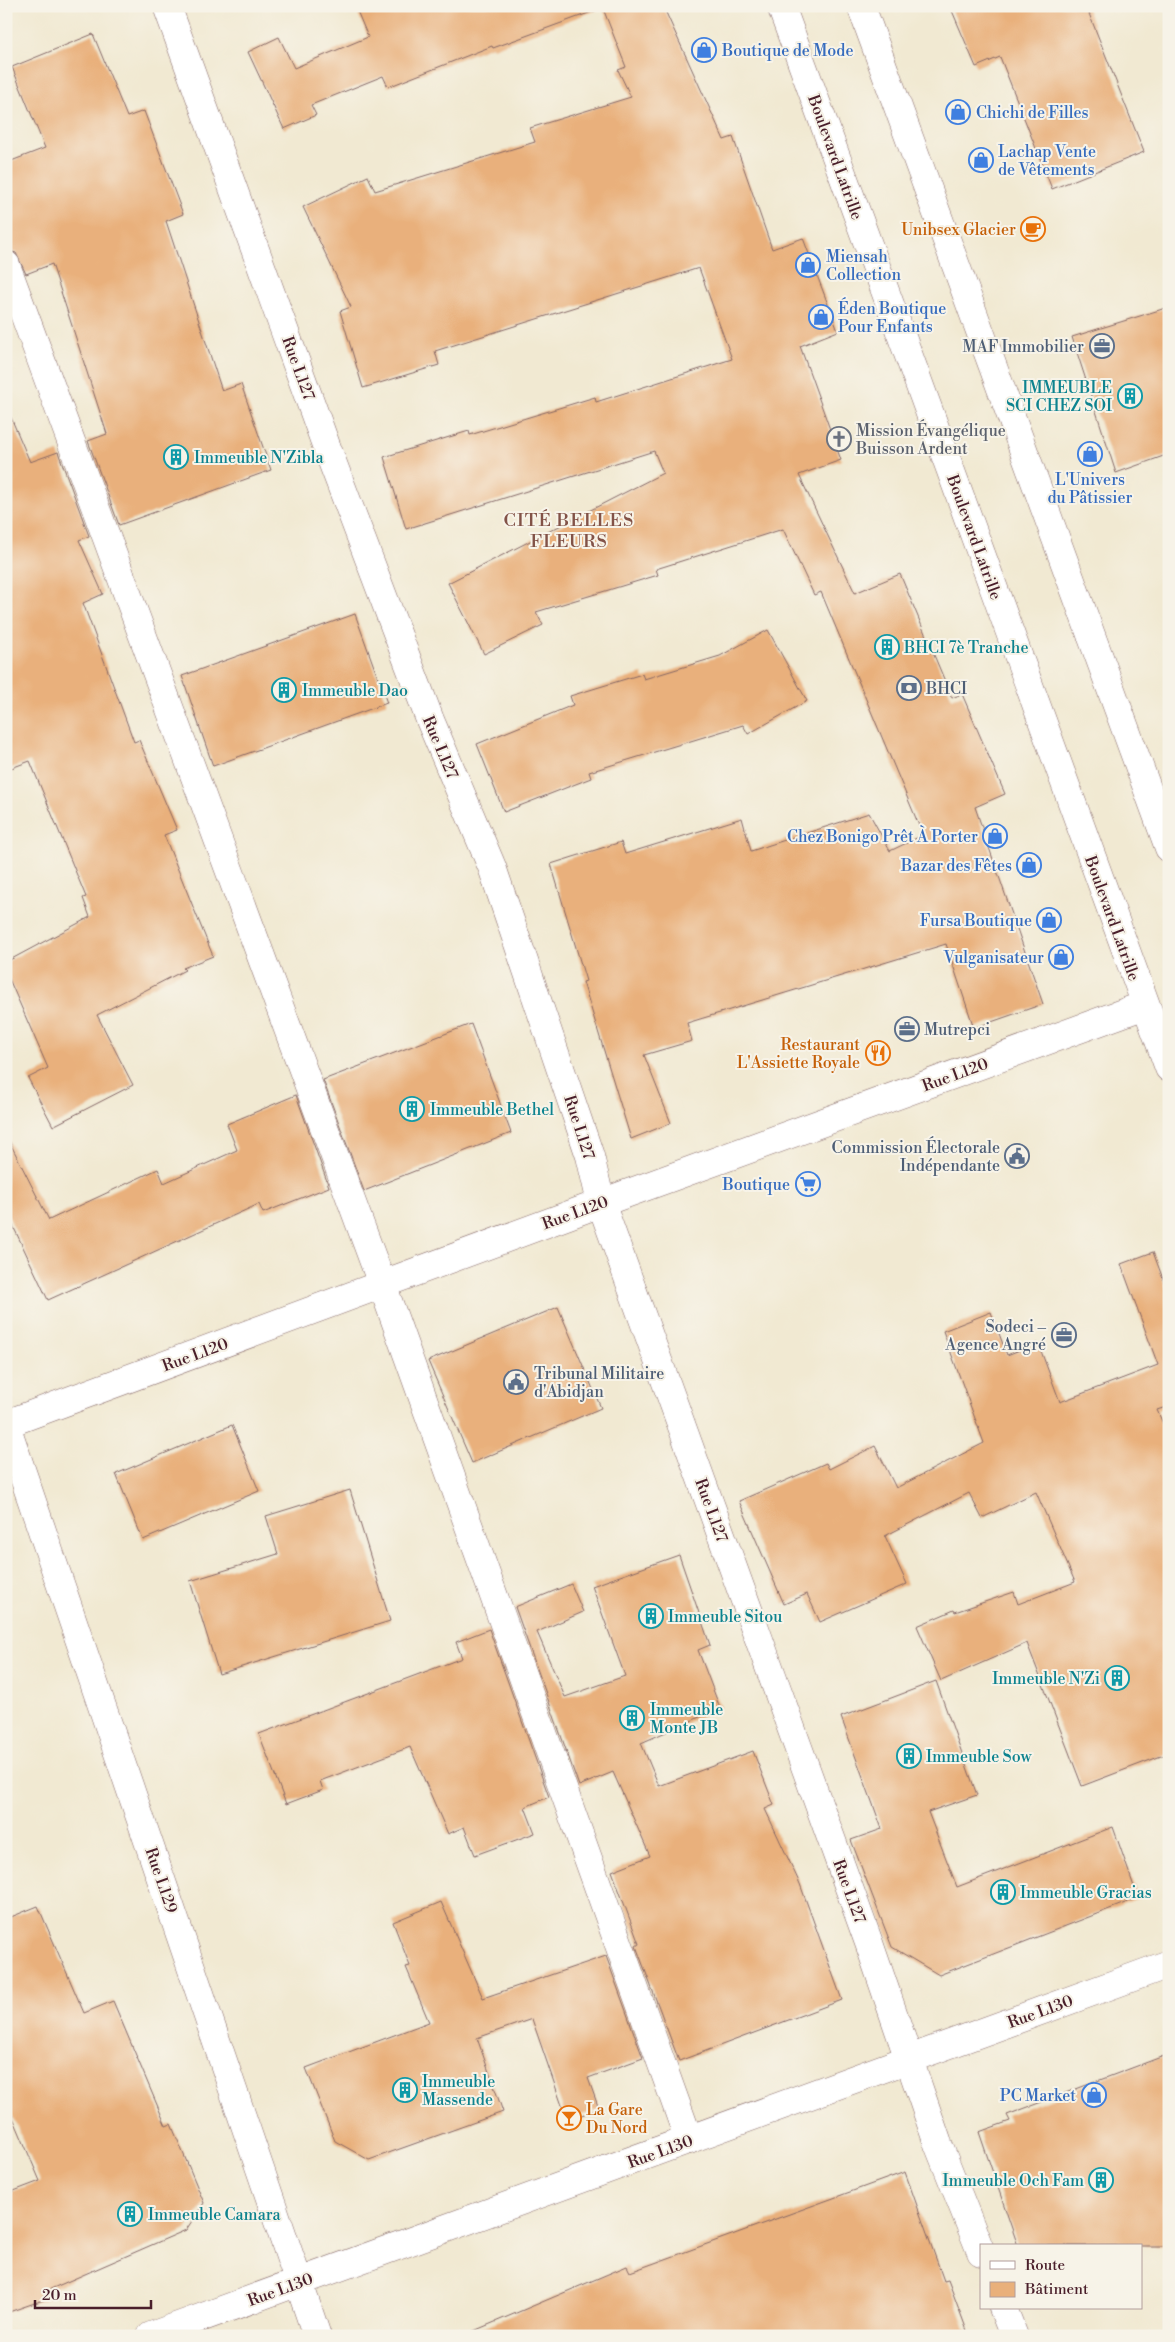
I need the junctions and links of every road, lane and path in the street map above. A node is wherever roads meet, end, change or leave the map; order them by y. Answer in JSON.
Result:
{"nodes":[{"id":1,"x":167,"y":6,"type":"edge"},
{"id":2,"x":781,"y":6,"type":"edge"},
{"id":3,"x":861,"y":6,"type":"edge"},
{"id":4,"x":6,"y":265,"type":"edge"},
{"id":5,"x":1169,"y":848,"type":"edge"},
{"id":6,"x":1145,"y":1005,"type":"junction"},
{"id":7,"x":1169,"y":1068,"type":"edge"},
{"id":8,"x":601,"y":1203,"type":"junction"},
{"id":9,"x":382,"y":1284,"type":"junction"},
{"id":10,"x":6,"y":1425,"type":"edge"},
{"id":11,"x":1169,"y":1964,"type":"edge"},
{"id":12,"x":909,"y":2059,"type":"junction"},
{"id":13,"x":689,"y":2140,"type":"junction"},
{"id":14,"x":980,"y":2249,"type":"edge"},
{"id":15,"x":299,"y":2282,"type":"junction"},
{"id":16,"x":1004,"y":2310,"type":"edge"},
{"id":17,"x":151,"y":2336,"type":"edge"},
{"id":18,"x":316,"y":2336,"type":"edge"},
{"id":19,"x":1014,"y":2336,"type":"edge"}],
"edges":[{"from":1,"to":8,"type":"street","name":"Rue L127"},
{"from":2,"to":6,"type":"street","name":"Boulevard Latrille"},
{"from":3,"to":5,"type":"street"},
{"from":4,"to":9,"type":"street"},
{"from":6,"to":7,"type":"street","name":"Boulevard Latrille"},
{"from":6,"to":8,"type":"street","name":"Rue L120"},
{"from":8,"to":9,"type":"street","name":"Rue L120"},
{"from":8,"to":12,"type":"street","name":"Rue L127"},
{"from":9,"to":10,"type":"street","name":"Rue L120"},
{"from":9,"to":13,"type":"street"},
{"from":10,"to":15,"type":"street","name":"Rue L129"},
{"from":11,"to":12,"type":"street","name":"Rue L130"},
{"from":12,"to":13,"type":"street","name":"Rue L130"},
{"from":12,"to":14,"type":"street","name":"Rue L127"},
{"from":13,"to":15,"type":"street","name":"Rue L130"},
{"from":15,"to":17,"type":"street","name":"Rue L130"},
{"from":15,"to":18,"type":"street","name":"Rue L129"},
{"from":16,"to":19,"type":"street"}]}
